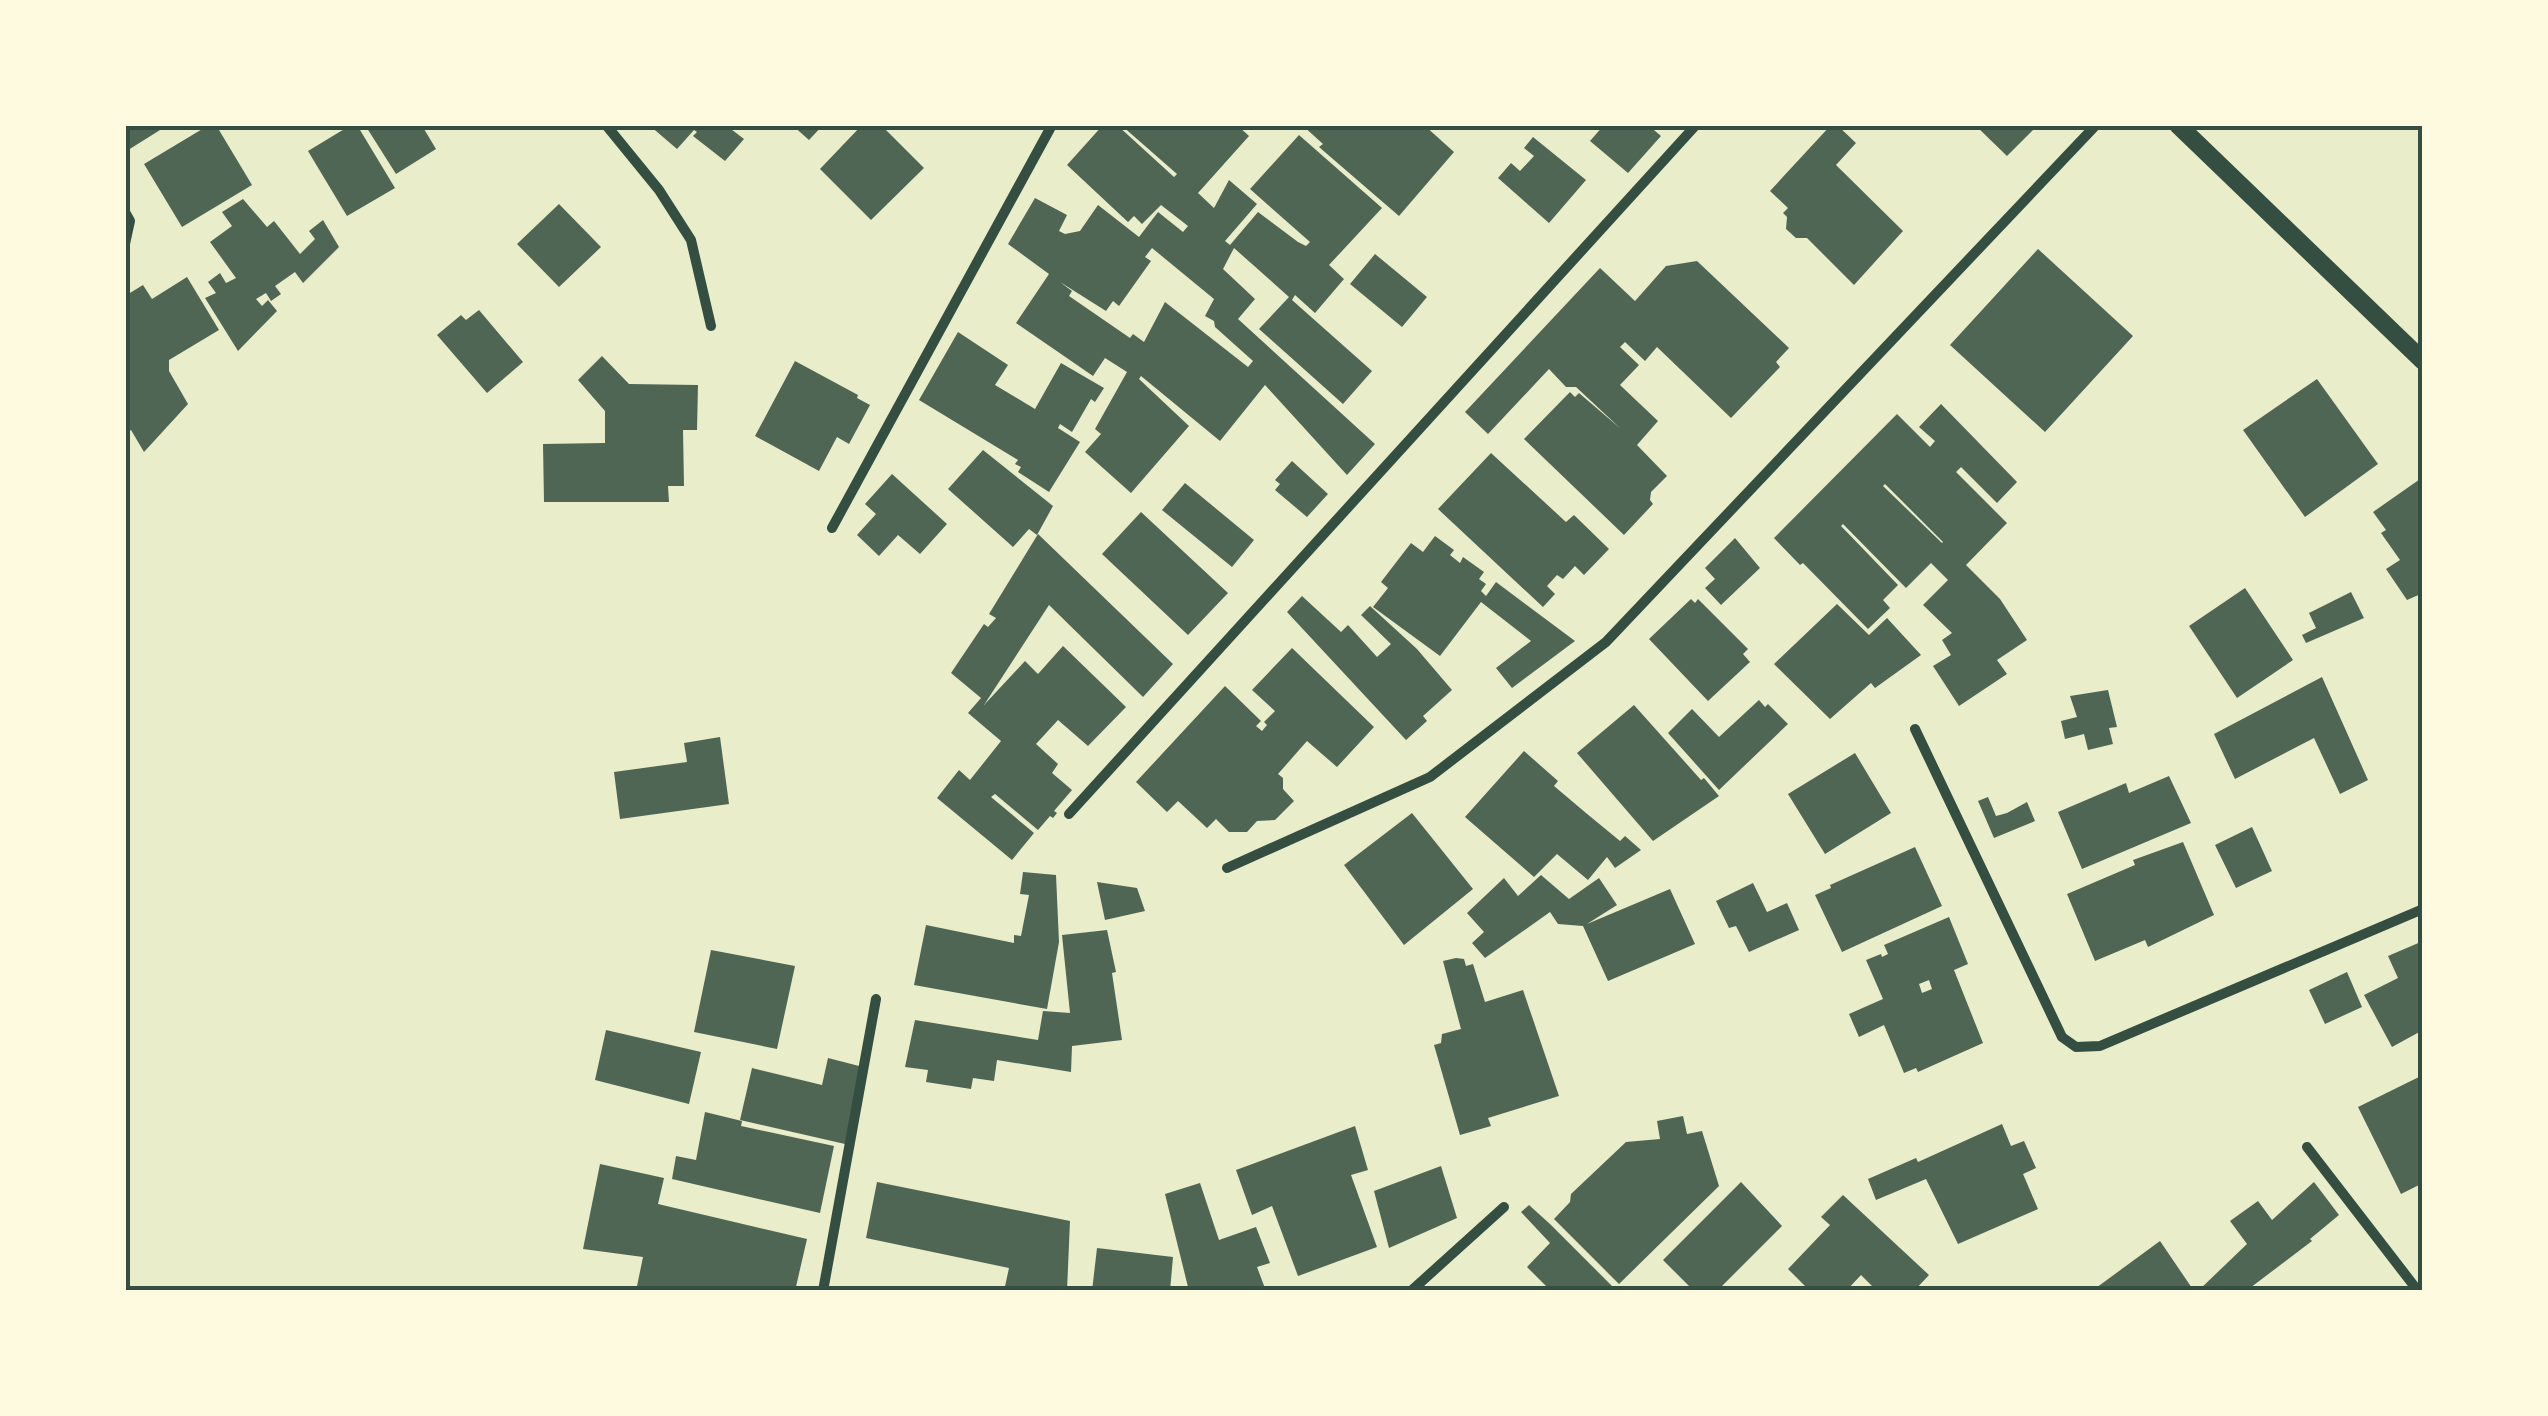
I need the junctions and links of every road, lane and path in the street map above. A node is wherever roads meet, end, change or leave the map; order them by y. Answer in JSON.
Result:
{"nodes":[{"id":1,"x":606,"y":125,"type":"edge"},
{"id":2,"x":1052,"y":125,"type":"edge"},
{"id":3,"x":1696,"y":125,"type":"edge"},
{"id":4,"x":2096,"y":125,"type":"edge"},
{"id":5,"x":2178,"y":125,"type":"edge"},
{"id":6,"x":125,"y":212,"type":"edge"},
{"id":7,"x":125,"y":244,"type":"edge"},
{"id":8,"x":711,"y":326,"type":"dead end"},
{"id":9,"x":2423,"y":360,"type":"edge"},
{"id":10,"x":832,"y":528,"type":"dead end"},
{"id":11,"x":1914,"y":730,"type":"dead end"},
{"id":12,"x":1069,"y":814,"type":"dead end"},
{"id":13,"x":1226,"y":868,"type":"dead end"},
{"id":14,"x":2423,"y":910,"type":"edge"},
{"id":15,"x":876,"y":999,"type":"dead end"},
{"id":16,"x":2307,"y":1147,"type":"dead end"},
{"id":17,"x":1504,"y":1207,"type":"dead end"},
{"id":18,"x":823,"y":1291,"type":"edge"},
{"id":19,"x":1412,"y":1291,"type":"edge"},
{"id":20,"x":2418,"y":1291,"type":"edge"}],
"edges":[{"from":1,"to":8,"type":"street"},
{"from":2,"to":10,"type":"street"},
{"from":3,"to":12,"type":"street"},
{"from":4,"to":13,"type":"street"},
{"from":5,"to":9,"type":"street"},
{"from":6,"to":7,"type":"street"},
{"from":11,"to":14,"type":"street"},
{"from":15,"to":18,"type":"street"},
{"from":16,"to":20,"type":"street"},
{"from":17,"to":19,"type":"street"}]}
